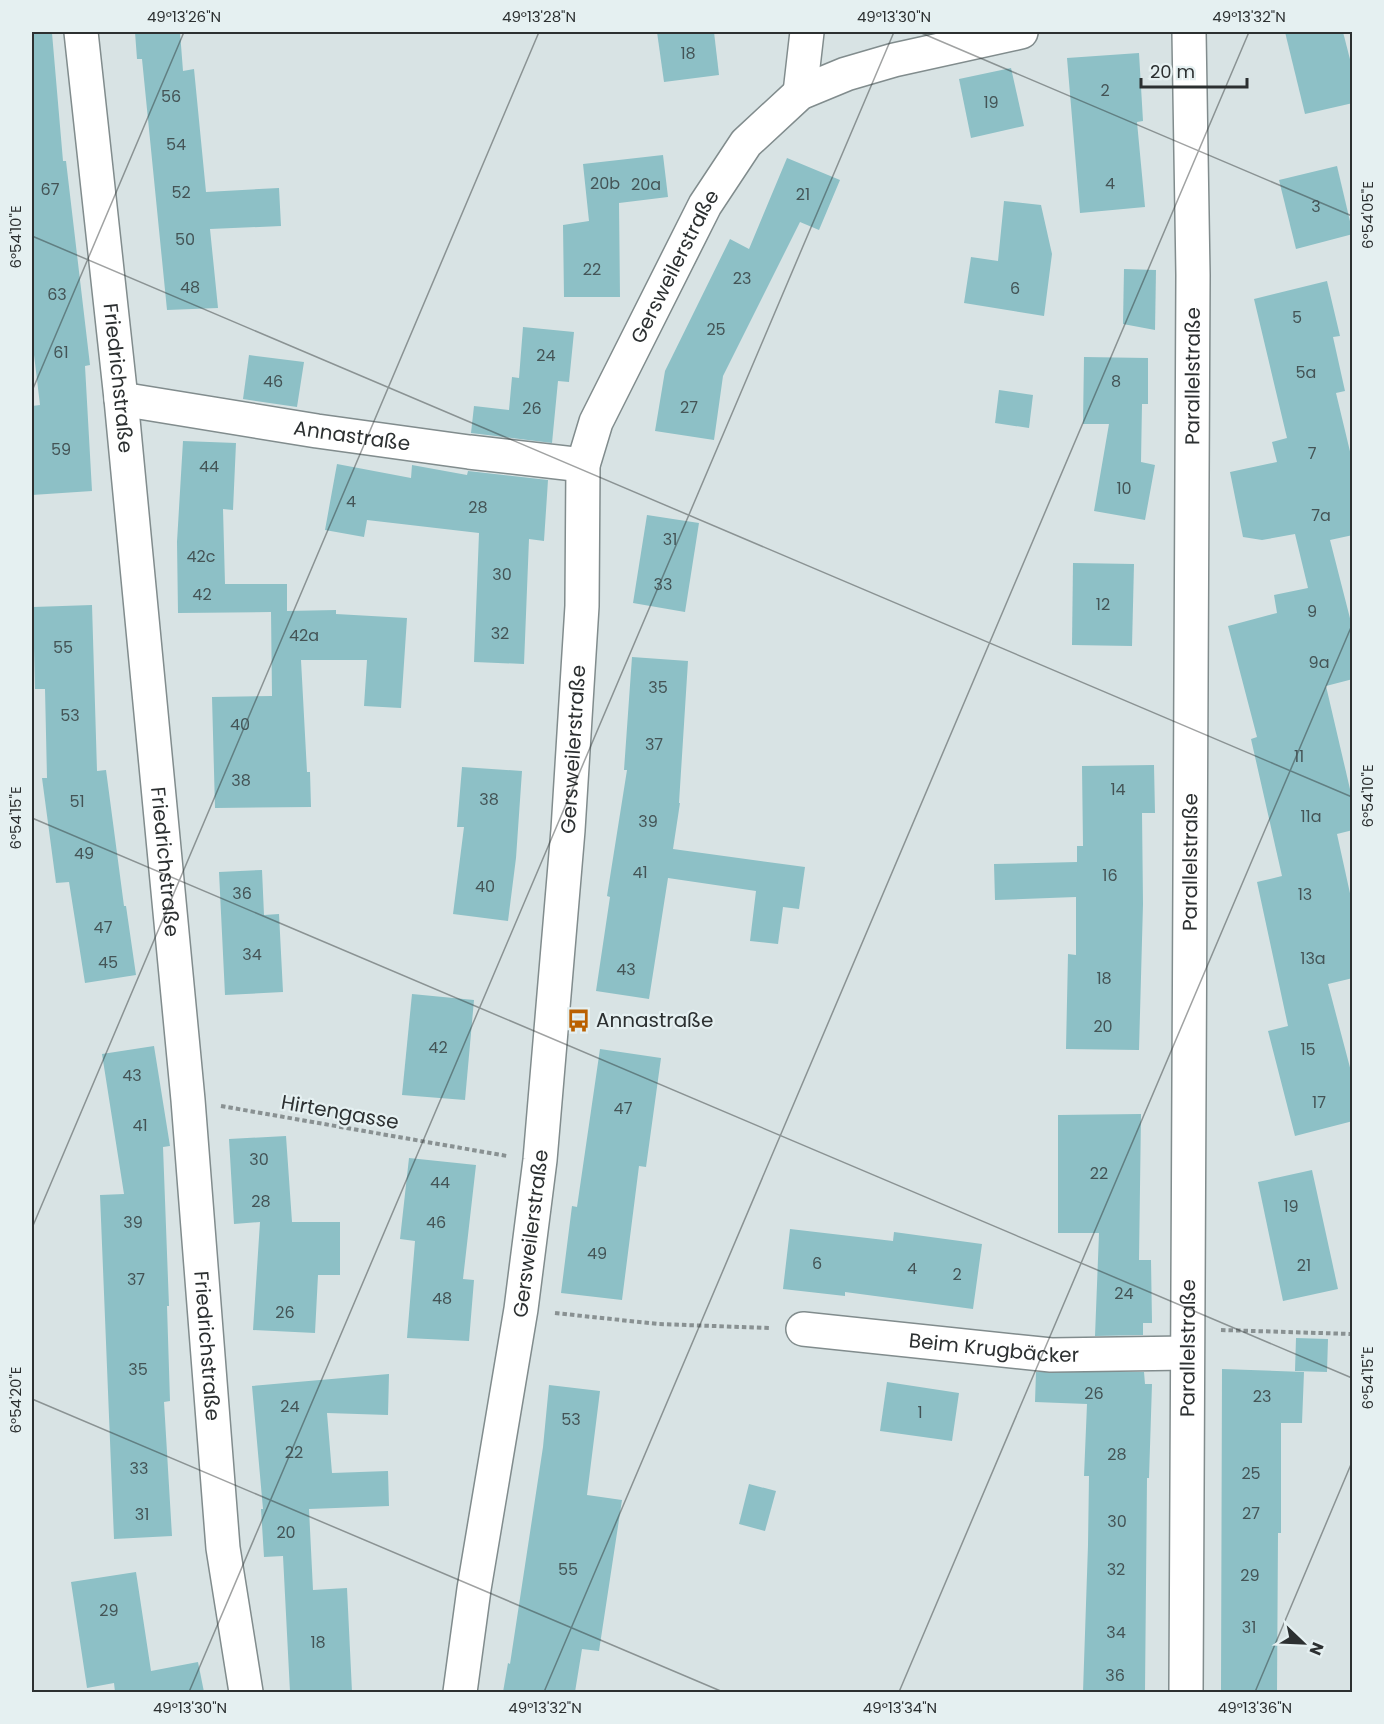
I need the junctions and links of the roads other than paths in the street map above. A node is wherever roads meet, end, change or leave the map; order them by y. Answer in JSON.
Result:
{"nodes":[{"id":1,"x":81,"y":32,"type":"edge"},
{"id":2,"x":807,"y":32,"type":"edge"},
{"id":3,"x":1021,"y":32,"type":"edge"},
{"id":4,"x":1189,"y":32,"type":"edge"},
{"id":5,"x":800,"y":93,"type":"junction"},
{"id":6,"x":121,"y":399,"type":"junction"},
{"id":7,"x":583,"y":465,"type":"junction"},
{"id":8,"x":803,"y":1329,"type":"road end"},
{"id":9,"x":1187,"y":1341,"type":"junction"},
{"id":10,"x":246,"y":1692,"type":"edge"},
{"id":11,"x":460,"y":1692,"type":"edge"},
{"id":12,"x":1186,"y":1692,"type":"edge"}],
"edges":[{"from":1,"to":6,"type":"street","name":"Friedrichstraße"},
{"from":2,"to":5,"type":"street"},
{"from":3,"to":5,"type":"street","name":"Gersweilerstraße"},
{"from":4,"to":9,"type":"street","name":"Parallelstraße"},
{"from":5,"to":7,"type":"street","name":"Gersweilerstraße"},
{"from":6,"to":7,"type":"street","name":"Annastraße"},
{"from":6,"to":10,"type":"street","name":"Friedrichstraße"},
{"from":7,"to":11,"type":"street","name":"Gersweilerstraße"},
{"from":8,"to":9,"type":"street","name":"Beim Krugbäcker"},
{"from":9,"to":12,"type":"street","name":"Parallelstraße"}]}
